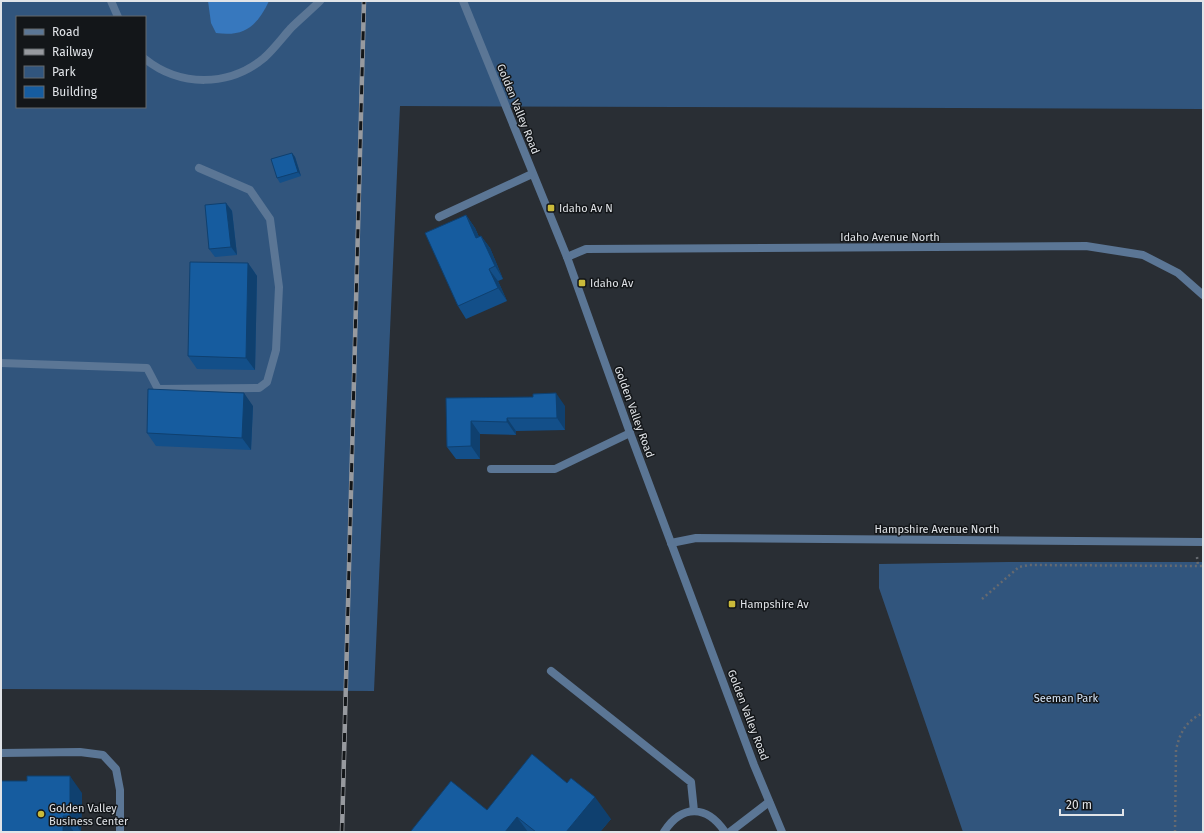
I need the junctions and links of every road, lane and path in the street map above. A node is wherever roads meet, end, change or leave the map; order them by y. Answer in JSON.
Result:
{"nodes":[{"id":1,"x":111,"y":1,"type":"edge"},
{"id":2,"x":320,"y":1,"type":"edge"},
{"id":3,"x":463,"y":1,"type":"edge"},
{"id":4,"x":118,"y":16,"type":"edge"},
{"id":5,"x":146,"y":60,"type":"edge"},
{"id":6,"x":199,"y":168,"type":"dead end"},
{"id":7,"x":532,"y":174,"type":"junction"},
{"id":8,"x":439,"y":217,"type":"dead end"},
{"id":9,"x":566,"y":257,"type":"junction"},
{"id":10,"x":1203,"y":295,"type":"edge"},
{"id":11,"x":1,"y":363,"type":"edge"},
{"id":12,"x":630,"y":433,"type":"junction"},
{"id":13,"x":491,"y":469,"type":"dead end"},
{"id":14,"x":1203,"y":542,"type":"edge"},
{"id":15,"x":671,"y":543,"type":"junction"},
{"id":16,"x":1203,"y":566,"type":"edge"},
{"id":17,"x":982,"y":599,"type":"dead end"},
{"id":18,"x":551,"y":671,"type":"dead end"},
{"id":19,"x":1203,"y":713,"type":"edge"},
{"id":20,"x":1,"y":752,"type":"edge"},
{"id":21,"x":769,"y":802,"type":"junction"},
{"id":22,"x":694,"y":811,"type":"junction"},
{"id":23,"x":120,"y":832,"type":"edge"},
{"id":24,"x":664,"y":832,"type":"edge"},
{"id":25,"x":725,"y":832,"type":"edge"},
{"id":26,"x":730,"y":832,"type":"edge"},
{"id":27,"x":782,"y":832,"type":"edge"},
{"id":28,"x":1175,"y":832,"type":"edge"}],
"edges":[{"from":1,"to":4,"type":"street"},
{"from":2,"to":5,"type":"street"},
{"from":3,"to":7,"type":"street","name":"Golden Valley Road"},
{"from":6,"to":11,"type":"street"},
{"from":7,"to":8,"type":"street"},
{"from":7,"to":9,"type":"street","name":"Golden Valley Road"},
{"from":9,"to":10,"type":"street","name":"Idaho Avenue North"},
{"from":9,"to":12,"type":"street","name":"Golden Valley Road"},
{"from":12,"to":13,"type":"street"},
{"from":12,"to":15,"type":"street","name":"Golden Valley Road"},
{"from":14,"to":15,"type":"street","name":"Hampshire Avenue North"},
{"from":15,"to":21,"type":"street","name":"Golden Valley Road"},
{"from":16,"to":17,"type":"path"},
{"from":18,"to":22,"type":"street"},
{"from":19,"to":28,"type":"path"},
{"from":20,"to":23,"type":"street"},
{"from":21,"to":26,"type":"street"},
{"from":21,"to":27,"type":"street","name":"Golden Valley Road"},
{"from":22,"to":24,"type":"street"},
{"from":22,"to":25,"type":"street"}]}
